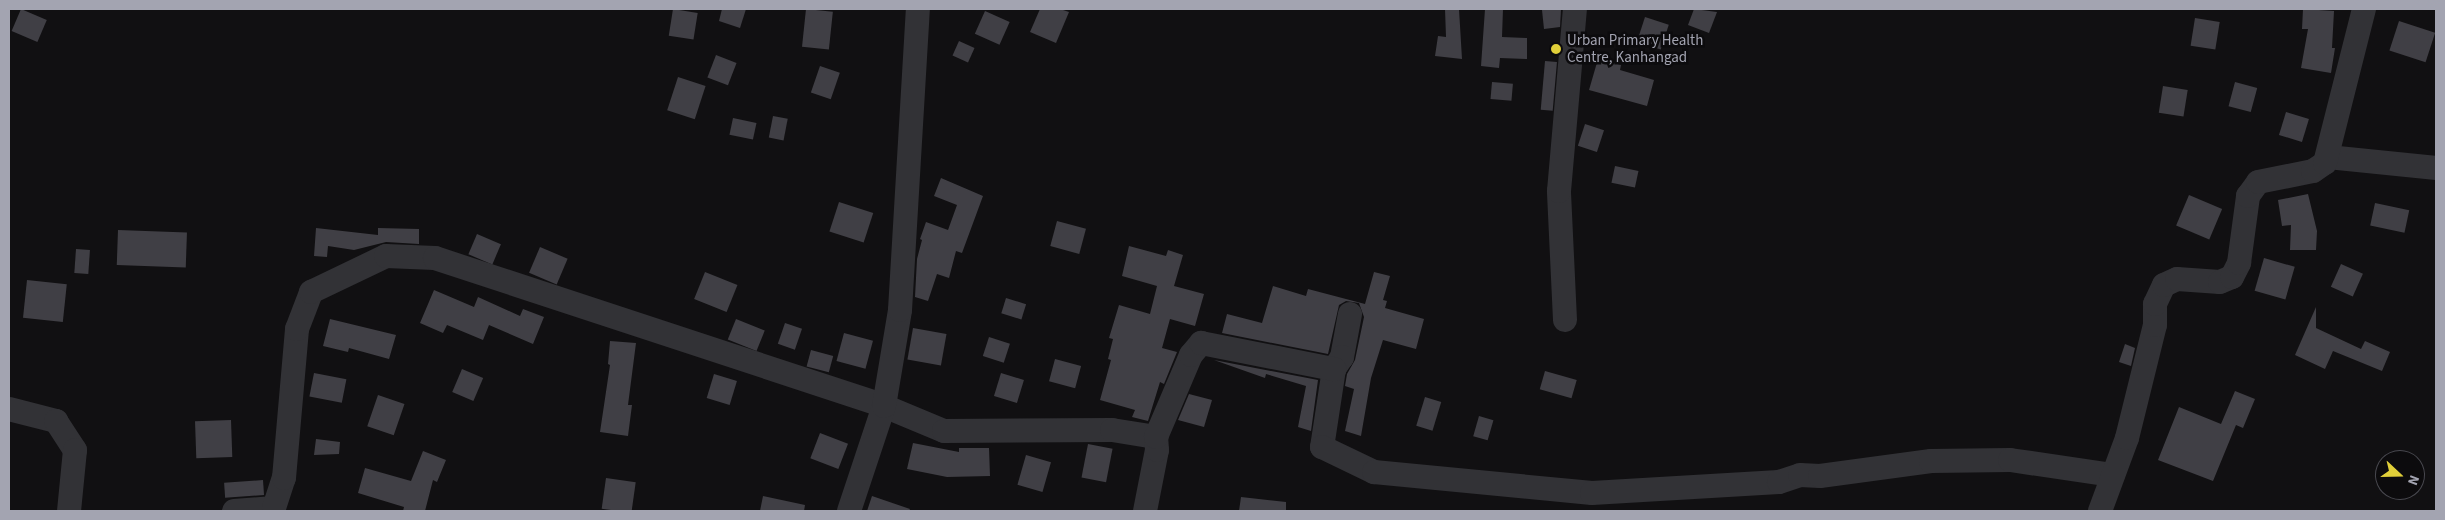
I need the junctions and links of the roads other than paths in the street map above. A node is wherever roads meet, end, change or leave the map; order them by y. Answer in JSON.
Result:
{"nodes":[{"id":1,"x":918,"y":9,"type":"edge"},
{"id":2,"x":1575,"y":9,"type":"edge"},
{"id":3,"x":2364,"y":9,"type":"edge"},
{"id":4,"x":2328,"y":157,"type":"junction"},
{"id":5,"x":2436,"y":168,"type":"edge"},
{"id":6,"x":1350,"y":314,"type":"dead end"},
{"id":7,"x":1565,"y":320,"type":"dead end"},
{"id":8,"x":1334,"y":369,"type":"junction"},
{"id":9,"x":884,"y":406,"type":"junction"},
{"id":10,"x":9,"y":409,"type":"edge"},
{"id":11,"x":1156,"y":437,"type":"junction"},
{"id":12,"x":2114,"y":475,"type":"junction"},
{"id":13,"x":274,"y":510,"type":"edge"},
{"id":14,"x":69,"y":511,"type":"edge"},
{"id":15,"x":234,"y":511,"type":"edge"},
{"id":16,"x":849,"y":511,"type":"edge"},
{"id":17,"x":1144,"y":511,"type":"edge"},
{"id":18,"x":2100,"y":511,"type":"edge"}],
"edges":[{"from":1,"to":9,"type":"street"},
{"from":2,"to":7,"type":"street"},
{"from":3,"to":4,"type":"street"},
{"from":4,"to":5,"type":"street"},
{"from":4,"to":12,"type":"street"},
{"from":6,"to":8,"type":"street"},
{"from":8,"to":11,"type":"street"},
{"from":8,"to":12,"type":"street"},
{"from":9,"to":11,"type":"street"},
{"from":9,"to":13,"type":"street"},
{"from":9,"to":16,"type":"street"},
{"from":10,"to":14,"type":"street"},
{"from":11,"to":17,"type":"street"},
{"from":12,"to":18,"type":"street"},
{"from":13,"to":15,"type":"street"}]}
